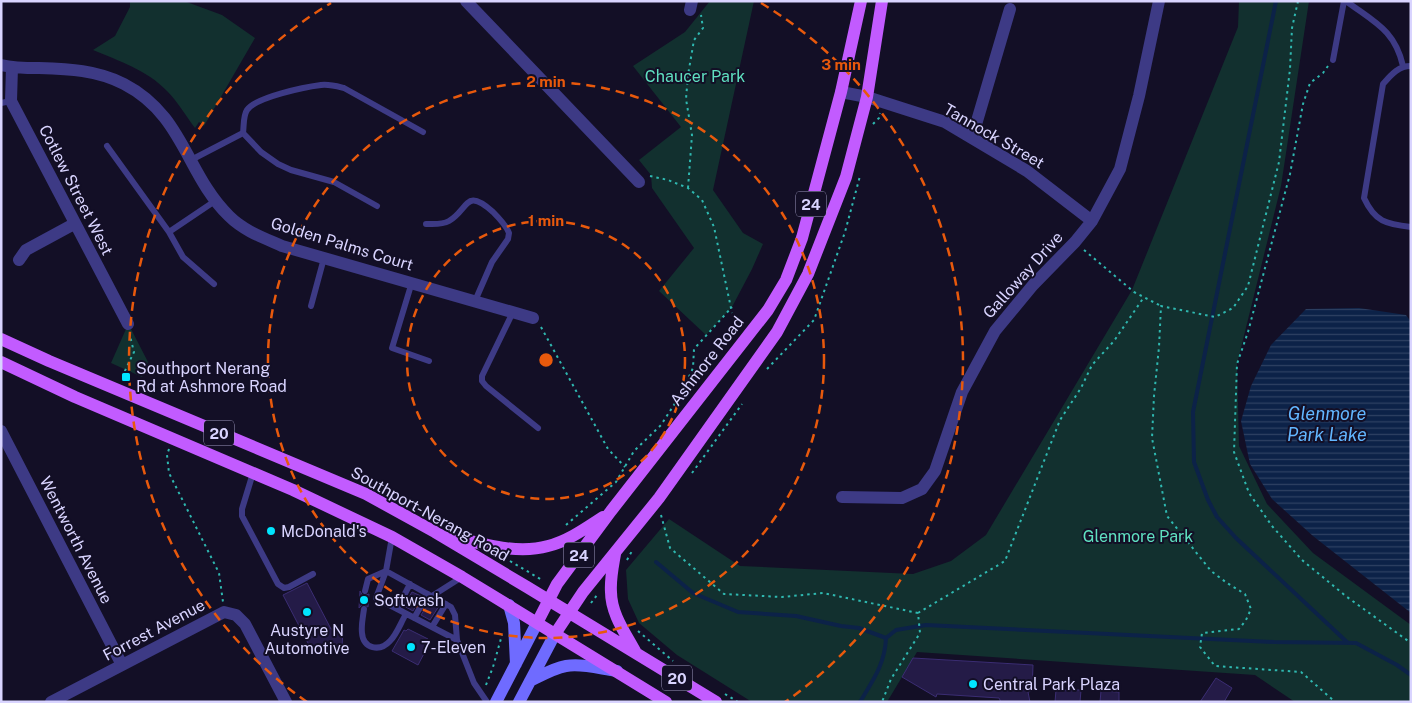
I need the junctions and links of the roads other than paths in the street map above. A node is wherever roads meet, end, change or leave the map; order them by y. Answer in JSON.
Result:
{"nodes":[{"id":1,"x":466,"y":1,"type":"edge"},
{"id":2,"x":861,"y":1,"type":"edge"},
{"id":3,"x":882,"y":1,"type":"edge"},
{"id":4,"x":1158,"y":1,"type":"edge"},
{"id":5,"x":1345,"y":1,"type":"edge"},
{"id":6,"x":1010,"y":10,"type":"dead end"},
{"id":7,"x":1333,"y":60,"type":"road end"},
{"id":8,"x":7,"y":66,"type":"edge"},
{"id":9,"x":1403,"y":66,"type":"junction"},
{"id":10,"x":1411,"y":66,"type":"edge"},
{"id":11,"x":841,"y":92,"type":"junction"},
{"id":12,"x":867,"y":97,"type":"junction"},
{"id":13,"x":6,"y":102,"type":"edge"},
{"id":14,"x":423,"y":132,"type":"dead end"},
{"id":15,"x":243,"y":133,"type":"junction"},
{"id":16,"x":972,"y":138,"type":"junction"},
{"id":17,"x":107,"y":146,"type":"dead end"},
{"id":18,"x":191,"y":160,"type":"junction"},
{"id":19,"x":639,"y":182,"type":"road end"},
{"id":20,"x":215,"y":201,"type":"junction"},
{"id":21,"x":377,"y":206,"type":"dead end"},
{"id":22,"x":1092,"y":222,"type":"junction"},
{"id":23,"x":74,"y":224,"type":"junction"},
{"id":24,"x":426,"y":224,"type":"dead end"},
{"id":25,"x":1411,"y":227,"type":"edge"},
{"id":26,"x":169,"y":232,"type":"junction"},
{"id":27,"x":324,"y":258,"type":"junction"},
{"id":28,"x":19,"y":260,"type":"dead end"},
{"id":29,"x":412,"y":282,"type":"junction"},
{"id":30,"x":214,"y":284,"type":"dead end"},
{"id":31,"x":475,"y":300,"type":"junction"},
{"id":32,"x":311,"y":306,"type":"dead end"},
{"id":33,"x":513,"y":312,"type":"junction"},
{"id":34,"x":533,"y":318,"type":"road end"},
{"id":35,"x":128,"y":324,"type":"road end"},
{"id":36,"x":1,"y":339,"type":"edge"},
{"id":37,"x":429,"y":361,"type":"dead end"},
{"id":38,"x":1,"y":362,"type":"edge"},
{"id":39,"x":538,"y":428,"type":"dead end"},
{"id":40,"x":1,"y":431,"type":"edge"},
{"id":41,"x":252,"y":473,"type":"junction"},
{"id":42,"x":842,"y":498,"type":"dead end"},
{"id":43,"x":611,"y":511,"type":"junction"},
{"id":44,"x":435,"y":532,"type":"junction"},
{"id":45,"x":392,"y":537,"type":"junction"},
{"id":46,"x":616,"y":551,"type":"junction"},
{"id":47,"x":386,"y":571,"type":"junction"},
{"id":48,"x":313,"y":574,"type":"dead end"},
{"id":49,"x":462,"y":577,"type":"junction"},
{"id":50,"x":410,"y":584,"type":"junction"},
{"id":51,"x":365,"y":591,"type":"dead end"},
{"id":52,"x":430,"y":595,"type":"junction"},
{"id":53,"x":548,"y":599,"type":"junction"},
{"id":54,"x":446,"y":604,"type":"junction"},
{"id":55,"x":509,"y":605,"type":"junction"},
{"id":56,"x":364,"y":609,"type":"dead end"},
{"id":57,"x":397,"y":609,"type":"junction"},
{"id":58,"x":569,"y":612,"type":"junction"},
{"id":59,"x":406,"y":614,"type":"junction"},
{"id":60,"x":414,"y":618,"type":"junction"},
{"id":61,"x":537,"y":623,"type":"junction"},
{"id":62,"x":432,"y":627,"type":"junction"},
{"id":63,"x":556,"y":634,"type":"junction"},
{"id":64,"x":457,"y":640,"type":"junction"},
{"id":65,"x":637,"y":655,"type":"junction"},
{"id":66,"x":516,"y":664,"type":"junction"},
{"id":67,"x":122,"y":665,"type":"junction"},
{"id":68,"x":617,"y":672,"type":"junction"},
{"id":69,"x":530,"y":681,"type":"junction"},
{"id":70,"x":719,"y":697,"type":"edge"},
{"id":71,"x":51,"y":702,"type":"edge"},
{"id":72,"x":286,"y":702,"type":"edge"},
{"id":73,"x":487,"y":702,"type":"edge"},
{"id":74,"x":496,"y":702,"type":"edge"},
{"id":75,"x":519,"y":702,"type":"edge"},
{"id":76,"x":666,"y":702,"type":"edge"}],
"edges":[{"from":1,"to":19,"type":"street"},
{"from":2,"to":11,"type":"main road","name":"Ashmore Road","number":"24"},
{"from":3,"to":12,"type":"main road","number":"24"},
{"from":4,"to":22,"type":"street","name":"Galloway Drive"},
{"from":5,"to":7,"type":"lane"},
{"from":5,"to":9,"type":"lane"},
{"from":6,"to":16,"type":"street"},
{"from":8,"to":13,"type":"street","name":"Cotlew Street West"},
{"from":8,"to":18,"type":"street","name":"Golden Palms Court"},
{"from":9,"to":10,"type":"lane"},
{"from":9,"to":25,"type":"lane"},
{"from":11,"to":12,"type":"street","name":"Tannock Street"},
{"from":11,"to":43,"type":"main road","name":"Ashmore Road","number":"24"},
{"from":12,"to":16,"type":"street","name":"Tannock Street"},
{"from":12,"to":46,"type":"main road","number":"24"},
{"from":13,"to":23,"type":"street","name":"Cotlew Street West"},
{"from":14,"to":15,"type":"lane"},
{"from":15,"to":18,"type":"lane"},
{"from":15,"to":21,"type":"lane"},
{"from":16,"to":22,"type":"street","name":"Tannock Street"},
{"from":17,"to":26,"type":"lane"},
{"from":18,"to":20,"type":"street","name":"Golden Palms Court"},
{"from":20,"to":26,"type":"lane"},
{"from":20,"to":27,"type":"street","name":"Golden Palms Court"},
{"from":22,"to":42,"type":"street","name":"Galloway Drive"},
{"from":23,"to":28,"type":"street"},
{"from":23,"to":35,"type":"street","name":"Cotlew Street West"},
{"from":24,"to":31,"type":"lane"},
{"from":26,"to":30,"type":"lane"},
{"from":27,"to":29,"type":"street","name":"Golden Palms Court"},
{"from":27,"to":32,"type":"lane"},
{"from":29,"to":31,"type":"street","name":"Golden Palms Court"},
{"from":29,"to":37,"type":"lane"},
{"from":31,"to":33,"type":"street","name":"Golden Palms Court"},
{"from":33,"to":34,"type":"street","name":"Golden Palms Court"},
{"from":33,"to":39,"type":"lane"},
{"from":36,"to":44,"type":"main road","name":"Southport-Nerang Road","number":"20"},
{"from":38,"to":41,"type":"main road","number":"20"},
{"from":40,"to":67,"type":"street","name":"Wentworth Avenue"},
{"from":41,"to":45,"type":"main road","number":"20"},
{"from":41,"to":48,"type":"lane"},
{"from":43,"to":44,"type":"main road"},
{"from":43,"to":53,"type":"main road","name":"Ashmore Road","number":"24"},
{"from":44,"to":53,"type":"main road","name":"Southport-Nerang Road","number":"20"},
{"from":45,"to":47,"type":"lane"},
{"from":45,"to":49,"type":"main road","number":"20"},
{"from":46,"to":58,"type":"main road","number":"24"},
{"from":46,"to":65,"type":"main road"},
{"from":47,"to":50,"type":"lane"},
{"from":47,"to":51,"type":"lane"},
{"from":47,"to":57,"type":"lane"},
{"from":49,"to":52,"type":"lane"},
{"from":49,"to":55,"type":"main road","number":"20"},
{"from":50,"to":52,"type":"lane"},
{"from":50,"to":57,"type":"lane"},
{"from":52,"to":54,"type":"lane"},
{"from":52,"to":60,"type":"lane"},
{"from":53,"to":58,"type":"main road","name":"Southport-Nerang Road","number":"20"},
{"from":53,"to":61,"type":"main road","name":"Ashmore Road","number":"24"},
{"from":54,"to":62,"type":"lane"},
{"from":54,"to":64,"type":"lane"},
{"from":55,"to":61,"type":"main road","number":"20"},
{"from":55,"to":66,"type":"main road"},
{"from":56,"to":59,"type":"lane"},
{"from":57,"to":59,"type":"lane"},
{"from":58,"to":63,"type":"main road","number":"24"},
{"from":58,"to":65,"type":"main road","name":"Southport-Nerang Road","number":"20"},
{"from":59,"to":60,"type":"lane"},
{"from":60,"to":62,"type":"lane"},
{"from":61,"to":63,"type":"main road","number":"20"},
{"from":61,"to":66,"type":"main road","name":"Ashmore Road"},
{"from":62,"to":64,"type":"lane"},
{"from":63,"to":68,"type":"main road","number":"20"},
{"from":63,"to":69,"type":"main road"},
{"from":64,"to":73,"type":"lane"},
{"from":65,"to":70,"type":"main road","name":"Southport-Nerang Road","number":"20"},
{"from":66,"to":74,"type":"main road","name":"Ashmore Road"},
{"from":67,"to":71,"type":"street","name":"Forrest Avenue"},
{"from":67,"to":72,"type":"street","name":"Forrest Avenue"},
{"from":68,"to":69,"type":"main road"},
{"from":68,"to":76,"type":"main road","number":"20"},
{"from":69,"to":75,"type":"main road"}]}
